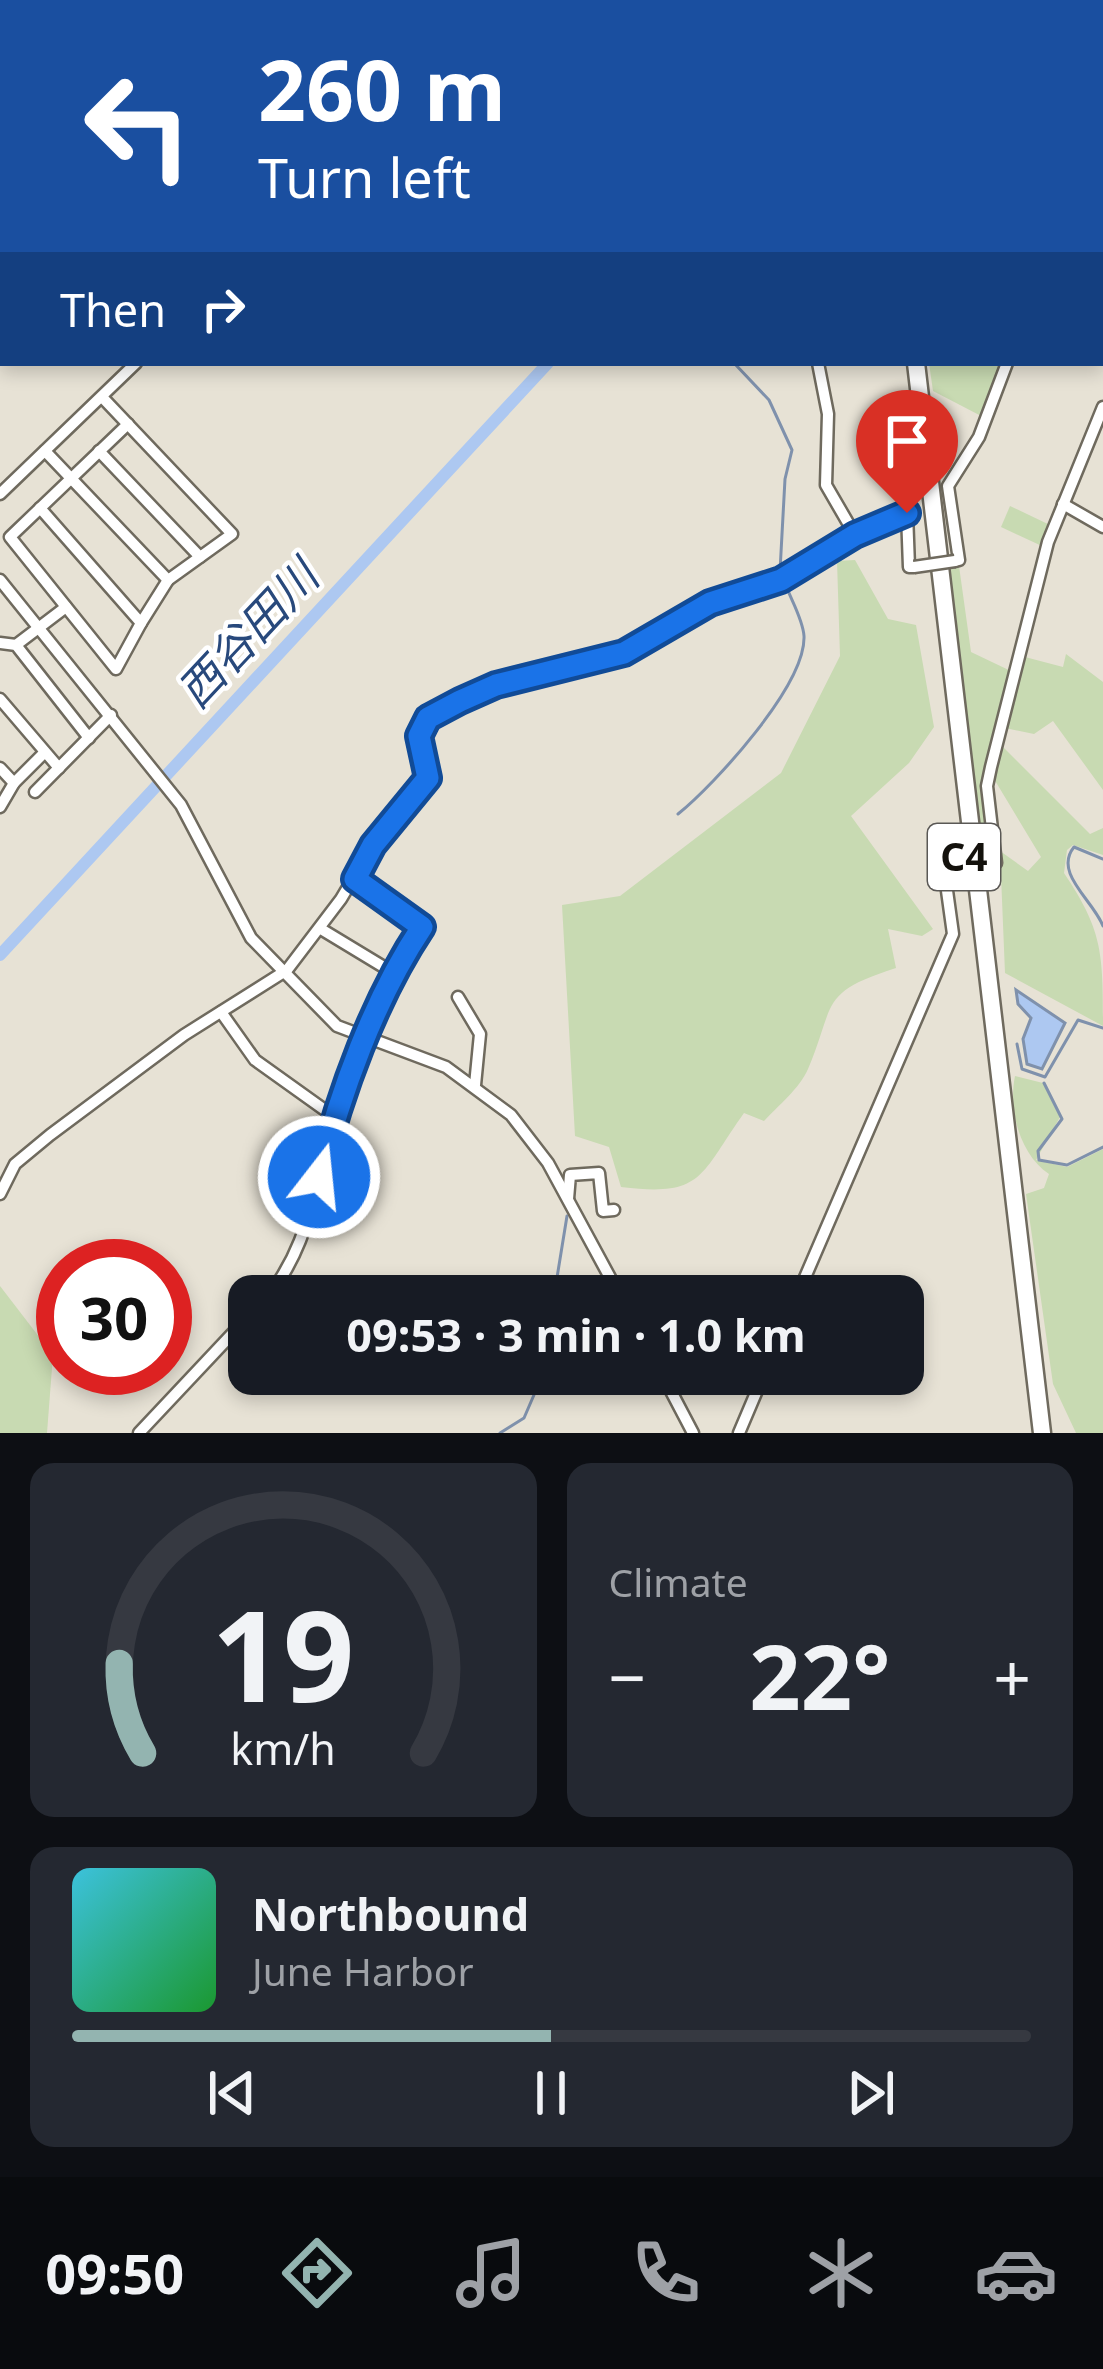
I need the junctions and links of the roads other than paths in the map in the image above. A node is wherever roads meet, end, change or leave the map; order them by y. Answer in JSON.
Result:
{"nodes":[{"id":1,"x":133,"y":366,"type":"edge"},
{"id":2,"x":819,"y":366,"type":"edge"},
{"id":3,"x":905,"y":366,"type":"edge"},
{"id":4,"x":916,"y":366,"type":"edge"},
{"id":5,"x":1006,"y":366,"type":"edge"},
{"id":6,"x":101,"y":397,"type":"junction"},
{"id":7,"x":1103,"y":407,"type":"edge"},
{"id":8,"x":128,"y":424,"type":"junction"},
{"id":9,"x":45,"y":451,"type":"junction"},
{"id":10,"x":99,"y":452,"type":"junction"},
{"id":11,"x":71,"y":478,"type":"junction"},
{"id":12,"x":0,"y":494,"type":"edge"},
{"id":13,"x":1063,"y":504,"type":"junction"},
{"id":14,"x":40,"y":508,"type":"junction"},
{"id":15,"x":1103,"y":527,"type":"edge"},
{"id":16,"x":855,"y":535,"type":"junction"},
{"id":17,"x":200,"y":557,"type":"junction"},
{"id":18,"x":0,"y":580,"type":"edge"},
{"id":19,"x":168,"y":580,"type":"junction"},
{"id":20,"x":66,"y":607,"type":"junction"},
{"id":21,"x":141,"y":623,"type":"junction"},
{"id":22,"x":40,"y":626,"type":"junction"},
{"id":23,"x":0,"y":643,"type":"edge"},
{"id":24,"x":16,"y":646,"type":"junction"},
{"id":25,"x":0,"y":699,"type":"edge"},
{"id":26,"x":111,"y":715,"type":"junction"},
{"id":27,"x":89,"y":738,"type":"junction"},
{"id":28,"x":44,"y":753,"type":"junction"},
{"id":29,"x":0,"y":768,"type":"edge"},
{"id":30,"x":59,"y":768,"type":"junction"},
{"id":31,"x":14,"y":783,"type":"junction"},
{"id":32,"x":35,"y":792,"type":"dead end"},
{"id":33,"x":0,"y":807,"type":"edge"},
{"id":34,"x":355,"y":879,"type":"junction"},
{"id":35,"x":321,"y":929,"type":"junction"},
{"id":36,"x":392,"y":972,"type":"junction"},
{"id":37,"x":284,"y":973,"type":"junction"},
{"id":38,"x":458,"y":997,"type":"dead end"},
{"id":39,"x":221,"y":1012,"type":"junction"},
{"id":40,"x":368,"y":1040,"type":"junction"},
{"id":41,"x":475,"y":1085,"type":"junction"},
{"id":42,"x":335,"y":1118,"type":"junction"},
{"id":43,"x":0,"y":1194,"type":"edge"},
{"id":44,"x":568,"y":1198,"type":"junction"},
{"id":45,"x":614,"y":1210,"type":"dead end"},
{"id":46,"x":281,"y":1275,"type":"edge"},
{"id":47,"x":609,"y":1275,"type":"edge"},
{"id":48,"x":806,"y":1275,"type":"edge"},
{"id":49,"x":228,"y":1338,"type":"edge"},
{"id":50,"x":1031,"y":1350,"type":"junction"},
{"id":51,"x":673,"y":1395,"type":"edge"},
{"id":52,"x":755,"y":1395,"type":"edge"},
{"id":53,"x":139,"y":1433,"type":"edge"},
{"id":54,"x":694,"y":1433,"type":"edge"},
{"id":55,"x":739,"y":1433,"type":"edge"},
{"id":56,"x":1042,"y":1433,"type":"edge"}],
"edges":[{"from":1,"to":6,"type":"street"},
{"from":2,"to":16,"type":"street"},
{"from":3,"to":50,"type":"highway","number":"C4"},
{"from":4,"to":50,"type":"highway","number":"C4"},
{"from":5,"to":16,"type":"street","bridge":true},
{"from":6,"to":8,"type":"street"},
{"from":6,"to":9,"type":"street"},
{"from":7,"to":13,"type":"street"},
{"from":8,"to":10,"type":"street"},
{"from":8,"to":17,"type":"street"},
{"from":9,"to":11,"type":"street"},
{"from":9,"to":12,"type":"street"},
{"from":10,"to":11,"type":"street"},
{"from":10,"to":17,"type":"street"},
{"from":11,"to":14,"type":"street"},
{"from":11,"to":19,"type":"street"},
{"from":13,"to":15,"type":"street"},
{"from":13,"to":48,"type":"street","bridge":true},
{"from":14,"to":20,"type":"street"},
{"from":14,"to":21,"type":"street"},
{"from":16,"to":34,"type":"street"},
{"from":17,"to":19,"type":"street"},
{"from":18,"to":22,"type":"street"},
{"from":19,"to":21,"type":"street"},
{"from":20,"to":21,"type":"street"},
{"from":20,"to":22,"type":"street"},
{"from":22,"to":24,"type":"street"},
{"from":22,"to":26,"type":"street"},
{"from":23,"to":24,"type":"street"},
{"from":24,"to":27,"type":"street"},
{"from":25,"to":28,"type":"street"},
{"from":26,"to":27,"type":"street"},
{"from":26,"to":37,"type":"street"},
{"from":27,"to":30,"type":"street"},
{"from":28,"to":30,"type":"street"},
{"from":28,"to":31,"type":"street"},
{"from":29,"to":31,"type":"street"},
{"from":30,"to":32,"type":"street"},
{"from":31,"to":33,"type":"street"},
{"from":34,"to":35,"type":"street"},
{"from":34,"to":36,"type":"street"},
{"from":35,"to":36,"type":"street"},
{"from":35,"to":37,"type":"street"},
{"from":36,"to":40,"type":"street"},
{"from":37,"to":39,"type":"street"},
{"from":37,"to":40,"type":"street"},
{"from":38,"to":41,"type":"street"},
{"from":39,"to":42,"type":"street"},
{"from":39,"to":43,"type":"street"},
{"from":40,"to":41,"type":"street"},
{"from":40,"to":42,"type":"street"},
{"from":41,"to":44,"type":"street"},
{"from":42,"to":46,"type":"street"},
{"from":44,"to":45,"type":"street"},
{"from":44,"to":47,"type":"street"},
{"from":49,"to":53,"type":"street"},
{"from":50,"to":56,"type":"highway","number":"C4"},
{"from":51,"to":54,"type":"street"},
{"from":52,"to":55,"type":"street"}]}
